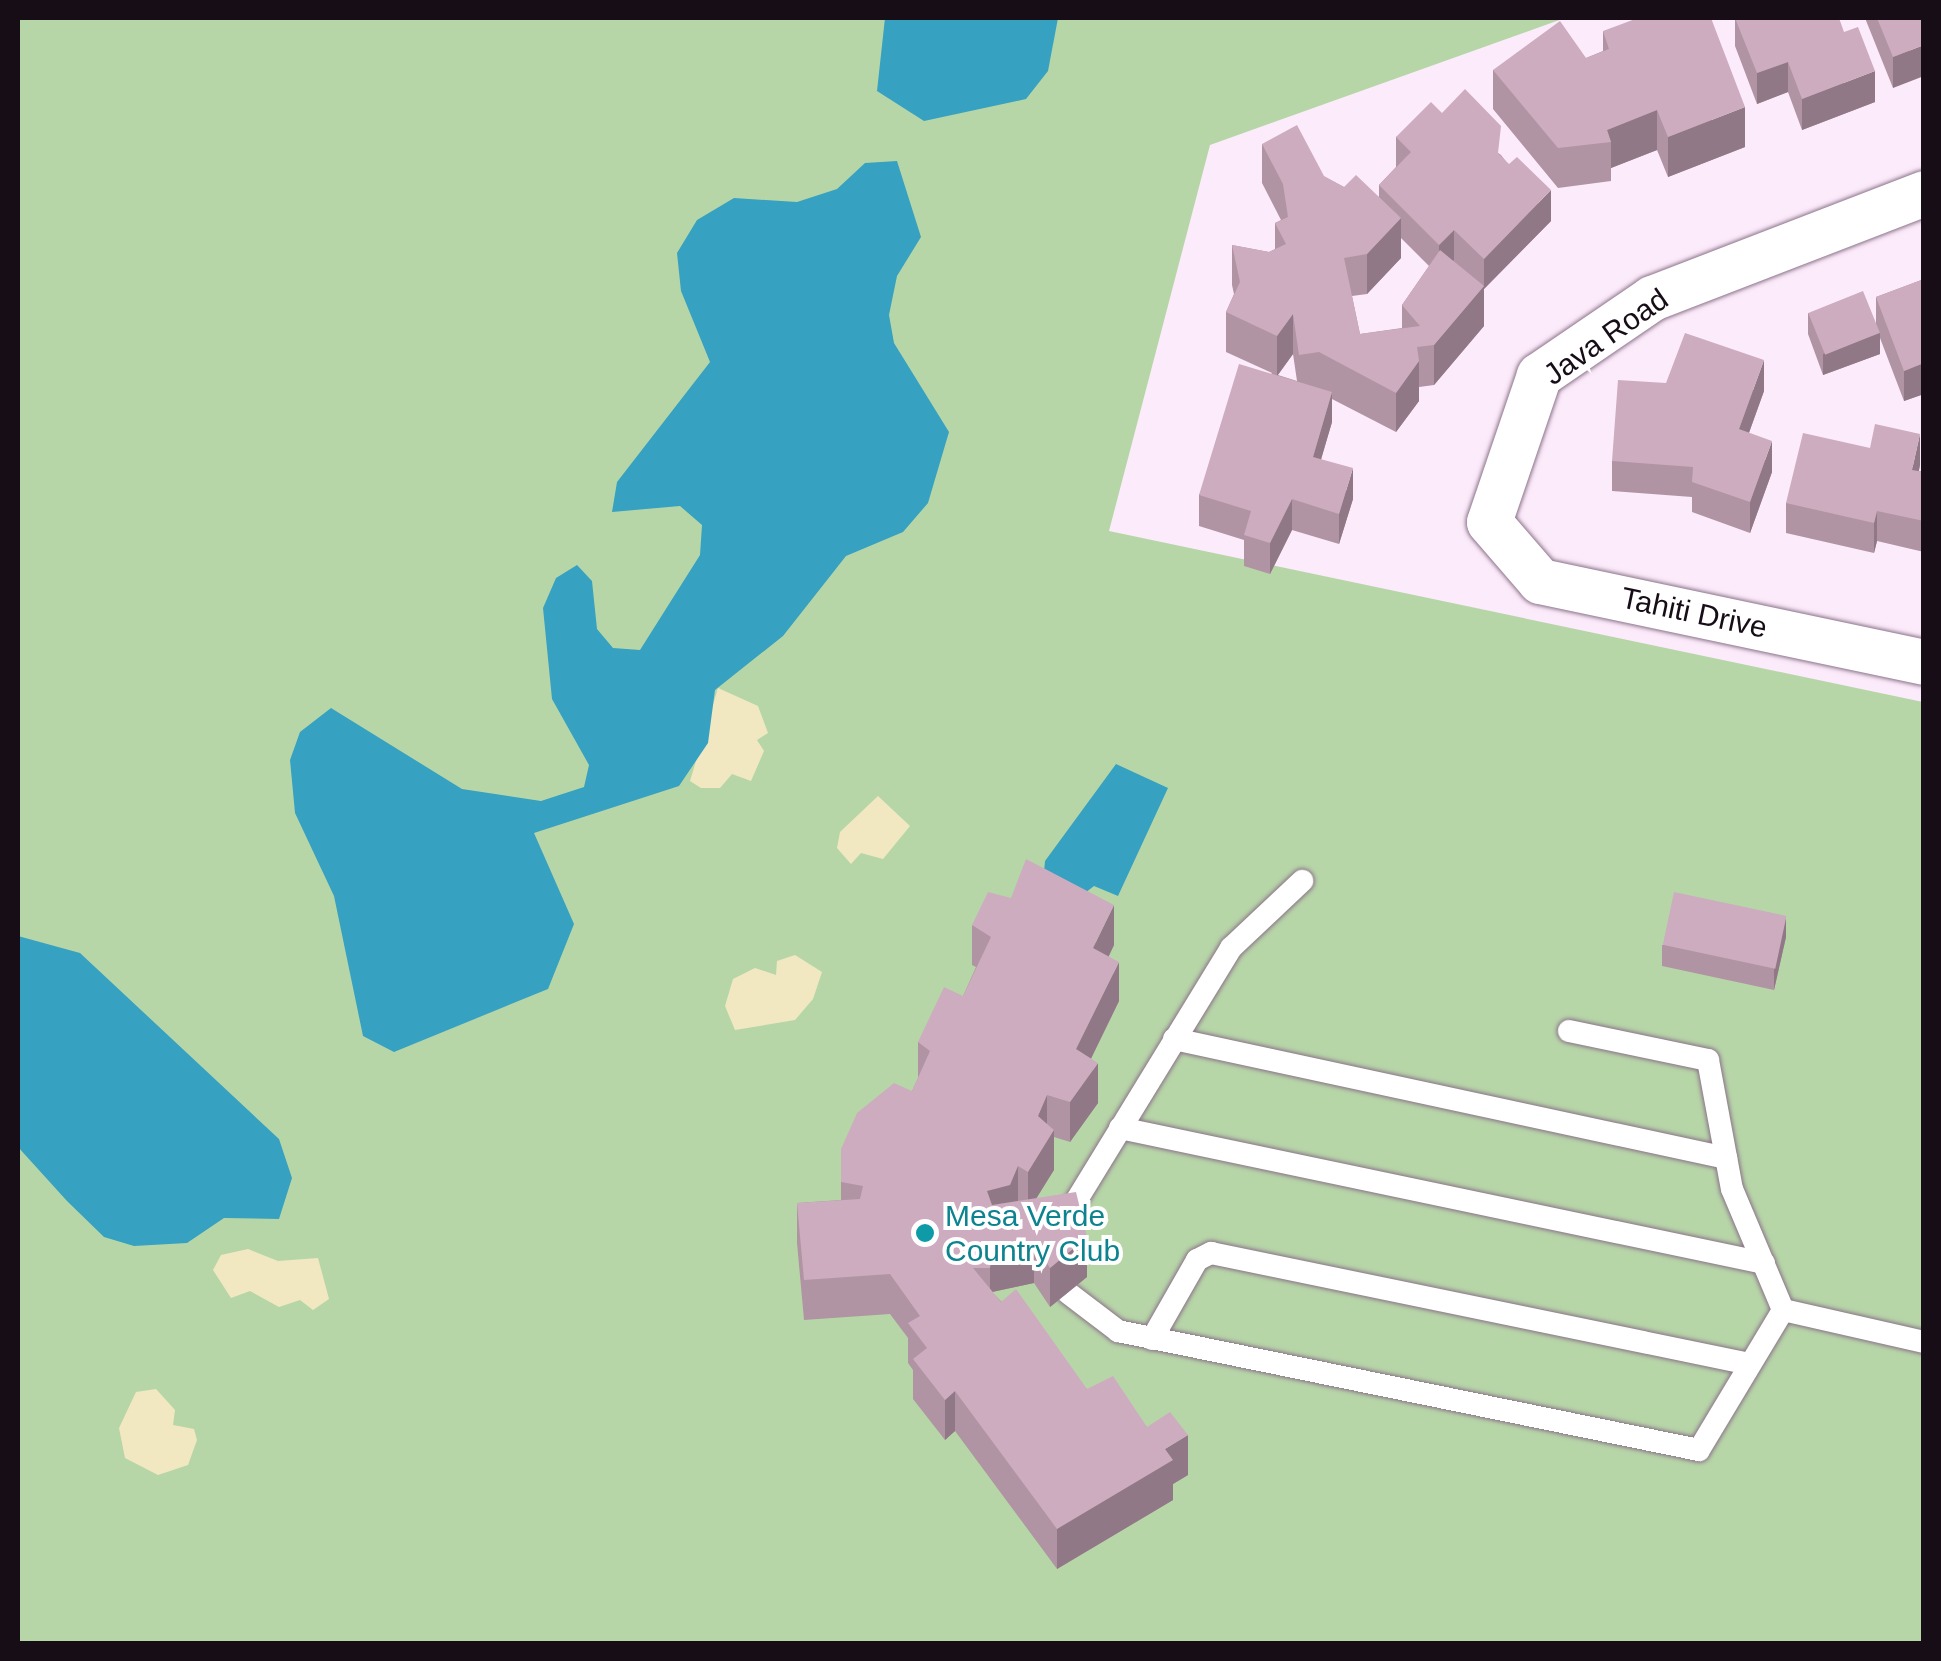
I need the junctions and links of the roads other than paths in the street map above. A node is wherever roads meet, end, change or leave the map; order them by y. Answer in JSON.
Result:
{"nodes":[{"id":1,"x":1924,"y":193,"type":"edge"},
{"id":2,"x":1489,"y":522,"type":"joint"},
{"id":3,"x":1924,"y":662,"type":"edge"},
{"id":4,"x":1302,"y":881,"type":"dead end"},
{"id":5,"x":1570,"y":1032,"type":"dead end"},
{"id":6,"x":1174,"y":1039,"type":"junction"},
{"id":7,"x":1120,"y":1128,"type":"junction"},
{"id":8,"x":1726,"y":1158,"type":"junction"},
{"id":9,"x":1055,"y":1235,"type":"edge"},
{"id":10,"x":1764,"y":1262,"type":"junction"},
{"id":11,"x":1068,"y":1293,"type":"edge"},
{"id":12,"x":1783,"y":1310,"type":"junction"},
{"id":13,"x":1152,"y":1338,"type":"junction"},
{"id":14,"x":1924,"y":1342,"type":"edge"},
{"id":15,"x":1750,"y":1364,"type":"junction"}],
"edges":[{"from":1,"to":2,"type":"street","name":"Java Road"},
{"from":2,"to":3,"type":"street","name":"Tahiti Drive"},
{"from":4,"to":6,"type":"lane"},
{"from":5,"to":8,"type":"lane"},
{"from":6,"to":7,"type":"lane"},
{"from":6,"to":8,"type":"lane"},
{"from":7,"to":9,"type":"lane"},
{"from":7,"to":10,"type":"lane"},
{"from":8,"to":10,"type":"lane"},
{"from":10,"to":12,"type":"lane"},
{"from":11,"to":13,"type":"lane"},
{"from":12,"to":14,"type":"lane"},
{"from":12,"to":15,"type":"lane"},
{"from":13,"to":15,"type":"lane"},
{"from":13,"to":15,"type":"lane"}]}
